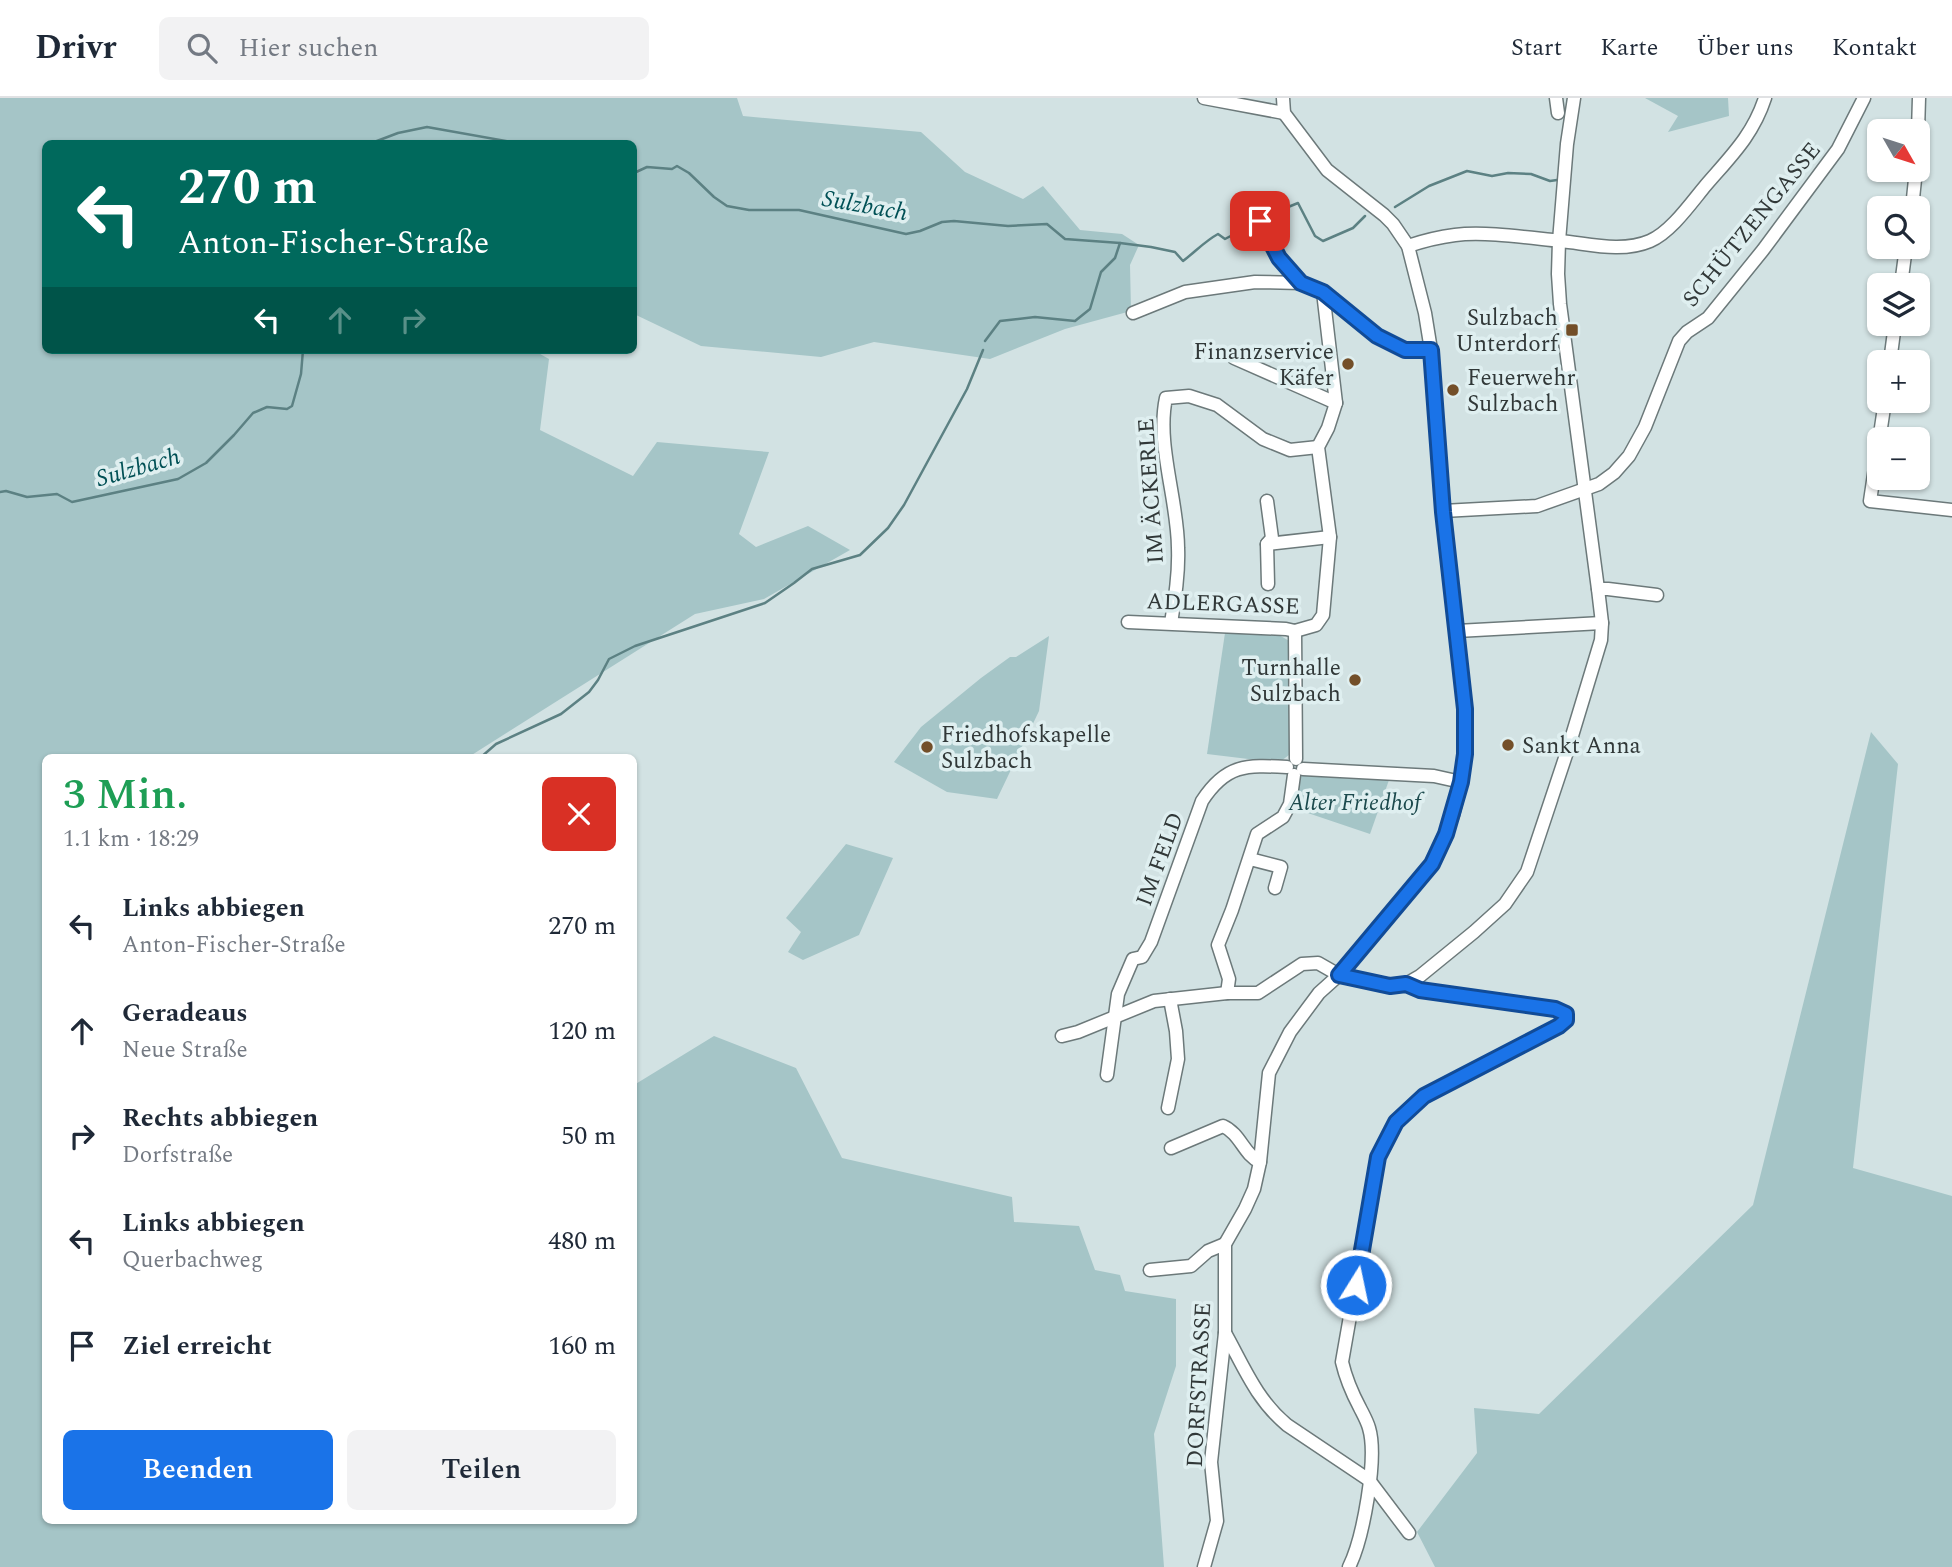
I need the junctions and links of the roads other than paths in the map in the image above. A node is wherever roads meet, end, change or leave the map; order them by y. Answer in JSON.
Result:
{"nodes":[{"id":1,"x":1204,"y":98,"type":"edge"},
{"id":2,"x":1283,"y":98,"type":"edge"},
{"id":3,"x":1556,"y":98,"type":"edge"},
{"id":4,"x":1574,"y":98,"type":"edge"},
{"id":5,"x":1765,"y":98,"type":"edge"},
{"id":6,"x":1864,"y":98,"type":"edge"},
{"id":7,"x":1919,"y":98,"type":"edge"},
{"id":8,"x":1284,"y":113,"type":"junction"},
{"id":9,"x":1559,"y":113,"type":"dead end"},
{"id":10,"x":1918,"y":119,"type":"edge"},
{"id":11,"x":1260,"y":221,"type":"dead end"},
{"id":12,"x":1559,"y":241,"type":"junction"},
{"id":13,"x":1408,"y":246,"type":"junction"},
{"id":14,"x":1301,"y":283,"type":"junction"},
{"id":15,"x":1323,"y":292,"type":"junction"},
{"id":16,"x":1133,"y":313,"type":"dead end"},
{"id":17,"x":1431,"y":350,"type":"junction"},
{"id":18,"x":1234,"y":358,"type":"dead end"},
{"id":19,"x":1336,"y":403,"type":"junction"},
{"id":20,"x":1883,"y":413,"type":"edge"},
{"id":21,"x":1318,"y":447,"type":"junction"},
{"id":22,"x":1585,"y":489,"type":"junction"},
{"id":23,"x":1267,"y":501,"type":"dead end"},
{"id":24,"x":1952,"y":510,"type":"edge"},
{"id":25,"x":1443,"y":512,"type":"junction"},
{"id":26,"x":1330,"y":537,"type":"junction"},
{"id":27,"x":1267,"y":544,"type":"junction"},
{"id":28,"x":1268,"y":584,"type":"dead end"},
{"id":29,"x":1598,"y":589,"type":"junction"},
{"id":30,"x":1657,"y":595,"type":"dead end"},
{"id":31,"x":1128,"y":622,"type":"dead end"},
{"id":32,"x":1171,"y":623,"type":"junction"},
{"id":33,"x":1602,"y":623,"type":"junction"},
{"id":34,"x":1295,"y":631,"type":"junction"},
{"id":35,"x":1457,"y":631,"type":"junction"},
{"id":36,"x":1295,"y":767,"type":"junction"},
{"id":37,"x":1461,"y":782,"type":"junction"},
{"id":38,"x":1250,"y":859,"type":"junction"},
{"id":39,"x":1275,"y":888,"type":"dead end"},
{"id":40,"x":1339,"y":975,"type":"junction"},
{"id":41,"x":1406,"y":984,"type":"junction"},
{"id":42,"x":1227,"y":993,"type":"junction"},
{"id":43,"x":1170,"y":999,"type":"junction"},
{"id":44,"x":1114,"y":1016,"type":"junction"},
{"id":45,"x":1062,"y":1036,"type":"dead end"},
{"id":46,"x":1107,"y":1075,"type":"dead end"},
{"id":47,"x":1168,"y":1108,"type":"dead end"},
{"id":48,"x":1171,"y":1148,"type":"dead end"},
{"id":49,"x":1260,"y":1163,"type":"junction"},
{"id":50,"x":1224,"y":1244,"type":"junction"},
{"id":51,"x":1150,"y":1270,"type":"dead end"},
{"id":52,"x":1225,"y":1333,"type":"junction"},
{"id":53,"x":1369,"y":1480,"type":"junction"},
{"id":54,"x":1409,"y":1533,"type":"dead end"},
{"id":55,"x":1204,"y":1567,"type":"edge"},
{"id":56,"x":1349,"y":1567,"type":"edge"}],
"edges":[{"from":1,"to":8,"type":"street"},
{"from":2,"to":8,"type":"street"},
{"from":3,"to":9,"type":"street"},
{"from":4,"to":12,"type":"street"},
{"from":5,"to":12,"type":"street"},
{"from":6,"to":22,"type":"street","name":"SCHÜTZENGASSE"},
{"from":7,"to":10,"type":"street"},
{"from":8,"to":13,"type":"street"},
{"from":11,"to":14,"type":"street"},
{"from":12,"to":13,"type":"street"},
{"from":12,"to":22,"type":"street"},
{"from":13,"to":17,"type":"street"},
{"from":14,"to":15,"type":"street"},
{"from":14,"to":16,"type":"street"},
{"from":15,"to":17,"type":"street"},
{"from":15,"to":19,"type":"street"},
{"from":17,"to":25,"type":"street"},
{"from":18,"to":19,"type":"street"},
{"from":19,"to":21,"type":"street"},
{"from":20,"to":24,"type":"street"},
{"from":21,"to":26,"type":"street"},
{"from":21,"to":32,"type":"street","name":"IM ÄCKERLE"},
{"from":22,"to":25,"type":"street","name":"SCHÜTZENGASSE"},
{"from":22,"to":29,"type":"street"},
{"from":23,"to":27,"type":"street"},
{"from":25,"to":35,"type":"street"},
{"from":26,"to":27,"type":"street"},
{"from":26,"to":34,"type":"street","name":"ADLERGASSE"},
{"from":27,"to":28,"type":"street"},
{"from":29,"to":30,"type":"street"},
{"from":29,"to":33,"type":"street"},
{"from":31,"to":32,"type":"street","name":"ADLERGASSE"},
{"from":32,"to":34,"type":"street","name":"ADLERGASSE"},
{"from":33,"to":35,"type":"street"},
{"from":33,"to":41,"type":"street"},
{"from":34,"to":36,"type":"street"},
{"from":35,"to":37,"type":"street"},
{"from":36,"to":37,"type":"street","name":"IM FELD"},
{"from":36,"to":38,"type":"street"},
{"from":36,"to":44,"type":"street","name":"IM FELD"},
{"from":37,"to":40,"type":"street"},
{"from":38,"to":39,"type":"street"},
{"from":38,"to":42,"type":"street"},
{"from":40,"to":41,"type":"street"},
{"from":40,"to":42,"type":"street"},
{"from":40,"to":49,"type":"street"},
{"from":41,"to":53,"type":"street"},
{"from":42,"to":43,"type":"street"},
{"from":43,"to":44,"type":"street"},
{"from":43,"to":47,"type":"street"},
{"from":44,"to":45,"type":"street"},
{"from":44,"to":46,"type":"street","name":"IM FELD"},
{"from":48,"to":49,"type":"street"},
{"from":49,"to":50,"type":"street"},
{"from":50,"to":51,"type":"street"},
{"from":50,"to":52,"type":"street","name":"DORFSTRASSE"},
{"from":52,"to":53,"type":"street"},
{"from":52,"to":55,"type":"street","name":"DORFSTRASSE"},
{"from":53,"to":54,"type":"street"},
{"from":53,"to":56,"type":"street"}]}
